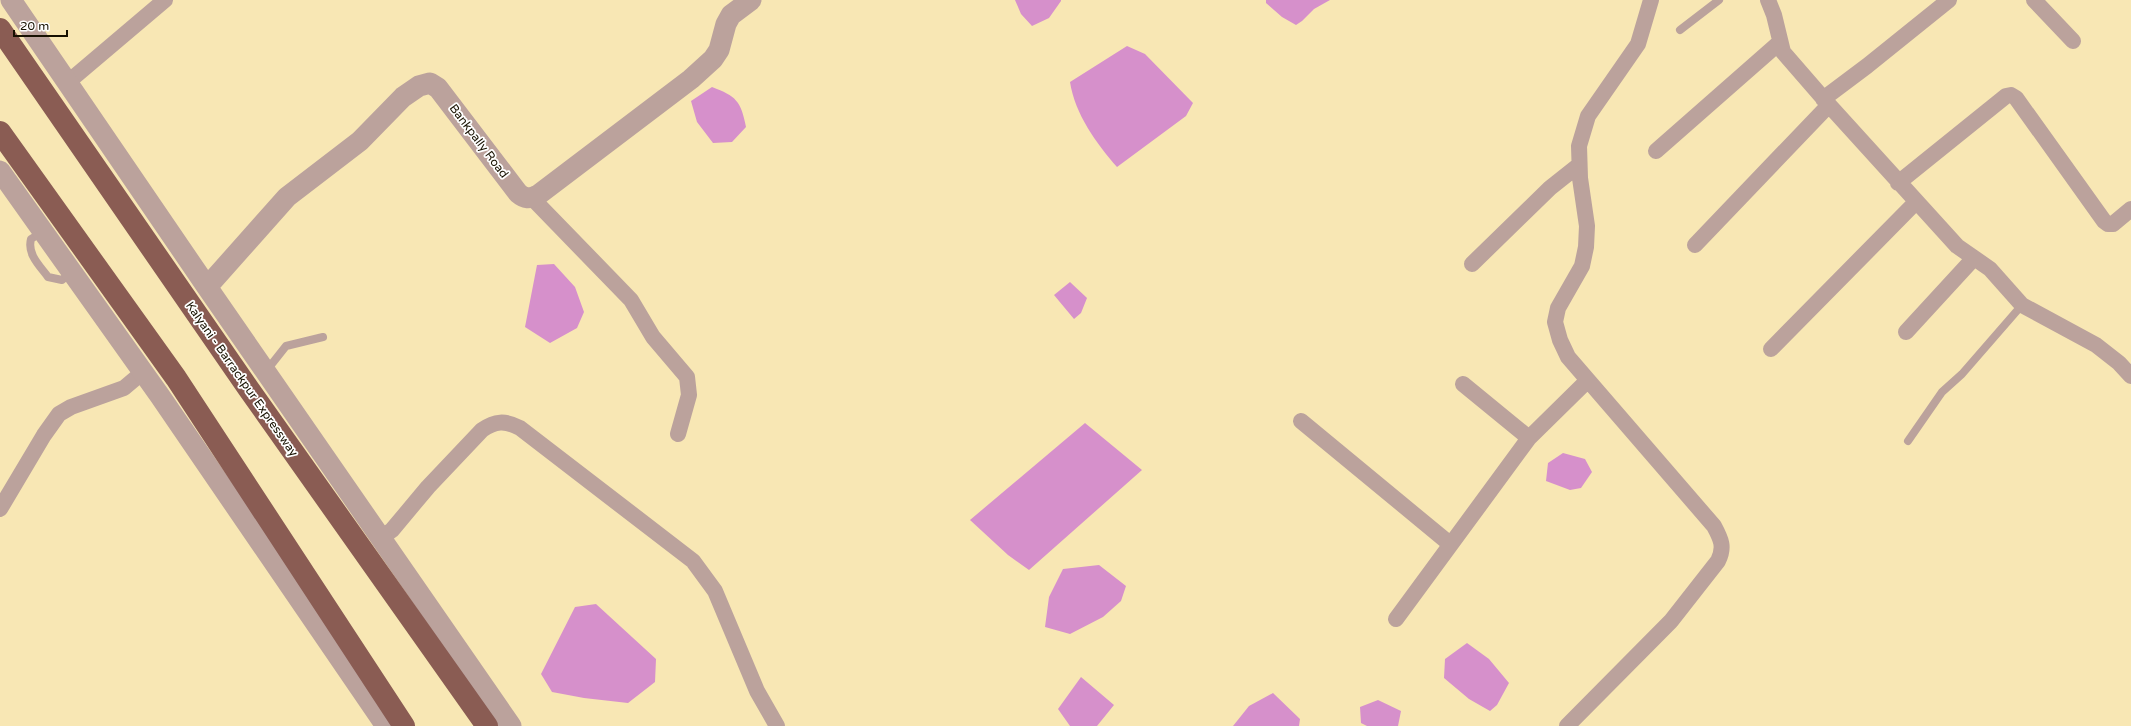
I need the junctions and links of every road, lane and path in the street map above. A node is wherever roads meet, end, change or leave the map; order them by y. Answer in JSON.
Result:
{"nodes":[{"id":1,"x":11,"y":0,"type":"edge"},
{"id":2,"x":165,"y":0,"type":"edge"},
{"id":3,"x":751,"y":0,"type":"edge"},
{"id":4,"x":1651,"y":0,"type":"edge"},
{"id":5,"x":1719,"y":0,"type":"edge"},
{"id":6,"x":1768,"y":0,"type":"edge"},
{"id":7,"x":1949,"y":0,"type":"edge"},
{"id":8,"x":2034,"y":0,"type":"edge"},
{"id":9,"x":0,"y":29,"type":"edge"},
{"id":10,"x":1680,"y":30,"type":"dead end"},
{"id":11,"x":2073,"y":41,"type":"dead end"},
{"id":12,"x":1780,"y":42,"type":"junction"},
{"id":13,"x":68,"y":83,"type":"junction"},
{"id":14,"x":1826,"y":102,"type":"junction"},
{"id":15,"x":0,"y":132,"type":"edge"},
{"id":16,"x":1656,"y":151,"type":"dead end"},
{"id":17,"x":1580,"y":165,"type":"junction"},
{"id":18,"x":0,"y":172,"type":"edge"},
{"id":19,"x":1898,"y":183,"type":"junction"},
{"id":20,"x":532,"y":198,"type":"junction"},
{"id":21,"x":1916,"y":202,"type":"junction"},
{"id":22,"x":2131,"y":210,"type":"edge"},
{"id":23,"x":1694,"y":246,"type":"dead end"},
{"id":24,"x":1974,"y":258,"type":"junction"},
{"id":25,"x":1472,"y":264,"type":"dead end"},
{"id":26,"x":207,"y":287,"type":"junction"},
{"id":27,"x":2022,"y":305,"type":"junction"},
{"id":28,"x":1906,"y":332,"type":"dead end"},
{"id":29,"x":323,"y":337,"type":"dead end"},
{"id":30,"x":1771,"y":349,"type":"dead end"},
{"id":31,"x":266,"y":371,"type":"junction"},
{"id":32,"x":143,"y":372,"type":"junction"},
{"id":33,"x":2131,"y":376,"type":"edge"},
{"id":34,"x":1588,"y":380,"type":"junction"},
{"id":35,"x":1463,"y":384,"type":"dead end"},
{"id":36,"x":1301,"y":421,"type":"dead end"},
{"id":37,"x":678,"y":434,"type":"dead end"},
{"id":38,"x":1529,"y":438,"type":"junction"},
{"id":39,"x":1908,"y":441,"type":"dead end"},
{"id":40,"x":0,"y":509,"type":"edge"},
{"id":41,"x":381,"y":538,"type":"junction"},
{"id":42,"x":1450,"y":544,"type":"junction"},
{"id":43,"x":1396,"y":619,"type":"dead end"},
{"id":44,"x":772,"y":724,"type":"edge"},
{"id":45,"x":386,"y":726,"type":"edge"},
{"id":46,"x":404,"y":726,"type":"edge"},
{"id":47,"x":487,"y":726,"type":"edge"},
{"id":48,"x":511,"y":726,"type":"edge"},
{"id":49,"x":1566,"y":726,"type":"edge"}],
"edges":[{"from":1,"to":13,"type":"street"},
{"from":2,"to":13,"type":"street"},
{"from":3,"to":20,"type":"street"},
{"from":4,"to":17,"type":"street"},
{"from":5,"to":10,"type":"lane"},
{"from":6,"to":12,"type":"street"},
{"from":7,"to":14,"type":"street"},
{"from":8,"to":11,"type":"street"},
{"from":9,"to":47,"type":"highway","name":"Kalyani - Barrackpur Expressway"},
{"from":12,"to":14,"type":"street"},
{"from":12,"to":16,"type":"street"},
{"from":13,"to":26,"type":"street"},
{"from":14,"to":19,"type":"street"},
{"from":14,"to":23,"type":"street"},
{"from":15,"to":46,"type":"highway"},
{"from":17,"to":25,"type":"street"},
{"from":17,"to":34,"type":"street"},
{"from":18,"to":32,"type":"street"},
{"from":19,"to":21,"type":"street"},
{"from":19,"to":22,"type":"street"},
{"from":20,"to":26,"type":"street","name":"Bankpally Road"},
{"from":20,"to":37,"type":"street"},
{"from":21,"to":24,"type":"street"},
{"from":21,"to":30,"type":"street"},
{"from":24,"to":27,"type":"street"},
{"from":24,"to":28,"type":"street"},
{"from":26,"to":31,"type":"street"},
{"from":27,"to":33,"type":"street"},
{"from":27,"to":39,"type":"lane"},
{"from":29,"to":31,"type":"lane"},
{"from":31,"to":41,"type":"street"},
{"from":32,"to":40,"type":"street"},
{"from":32,"to":45,"type":"street"},
{"from":34,"to":38,"type":"street"},
{"from":34,"to":49,"type":"street"},
{"from":35,"to":38,"type":"street"},
{"from":36,"to":42,"type":"street"},
{"from":38,"to":42,"type":"street"},
{"from":41,"to":44,"type":"street"},
{"from":41,"to":48,"type":"street"},
{"from":42,"to":43,"type":"street"}]}
